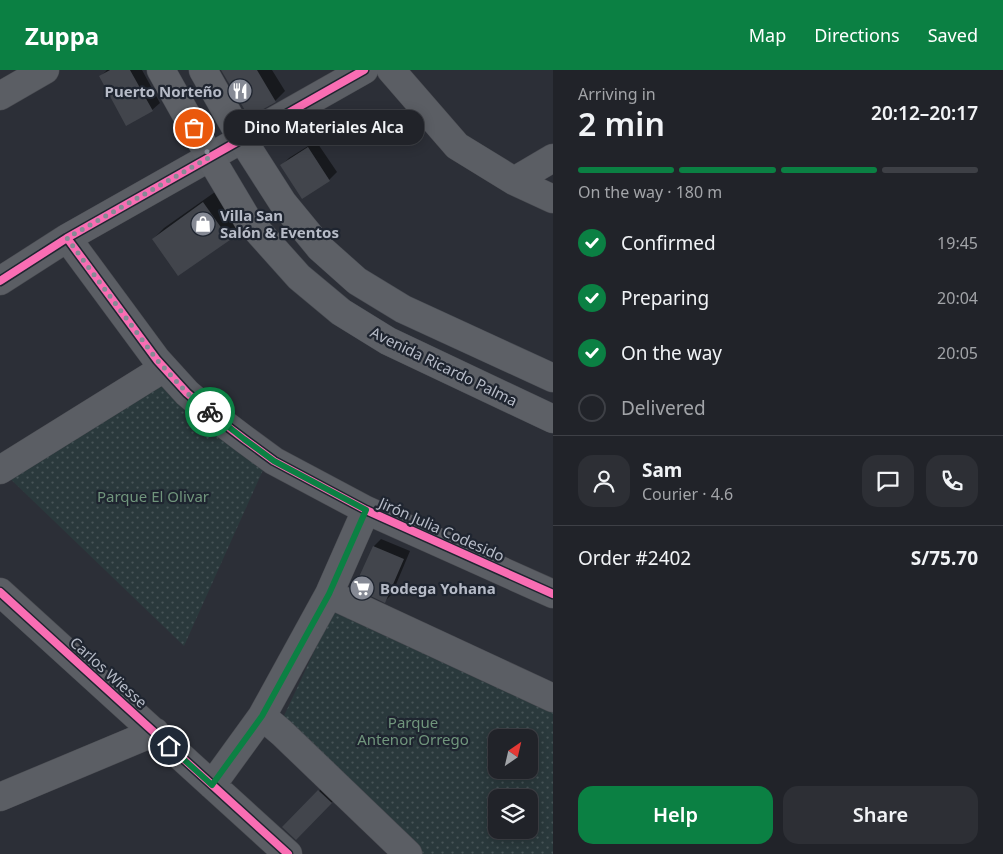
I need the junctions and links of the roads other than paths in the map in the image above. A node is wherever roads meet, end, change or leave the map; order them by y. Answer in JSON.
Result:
{"nodes":[{"id":1,"x":45,"y":70,"type":"edge"},
{"id":2,"x":160,"y":70,"type":"edge"},
{"id":3,"x":203,"y":70,"type":"edge"},
{"id":4,"x":364,"y":70,"type":"edge"},
{"id":5,"x":391,"y":70,"type":"edge"},
{"id":6,"x":0,"y":96,"type":"edge"},
{"id":7,"x":242,"y":139,"type":"junction"},
{"id":8,"x":210,"y":157,"type":"junction"},
{"id":9,"x":553,"y":158,"type":"edge"},
{"id":10,"x":514,"y":181,"type":"junction"},
{"id":11,"x":553,"y":199,"type":"edge"},
{"id":12,"x":67,"y":238,"type":"junction"},
{"id":13,"x":0,"y":281,"type":"edge"},
{"id":14,"x":164,"y":368,"type":"junction"},
{"id":15,"x":553,"y":378,"type":"edge"},
{"id":16,"x":553,"y":419,"type":"edge"},
{"id":17,"x":0,"y":470,"type":"edge"},
{"id":18,"x":366,"y":510,"type":"junction"},
{"id":19,"x":0,"y":592,"type":"edge"},
{"id":20,"x":329,"y":594,"type":"junction"},
{"id":21,"x":553,"y":594,"type":"edge"},
{"id":22,"x":553,"y":698,"type":"edge"},
{"id":23,"x":262,"y":716,"type":"junction"},
{"id":24,"x":155,"y":732,"type":"junction"},
{"id":25,"x":212,"y":785,"type":"junction"},
{"id":26,"x":0,"y":797,"type":"edge"},
{"id":27,"x":288,"y":854,"type":"edge"},
{"id":28,"x":408,"y":854,"type":"edge"}],
"edges":[{"from":1,"to":6,"type":"street"},
{"from":2,"to":8,"type":"main road","name":"Avenida Ricardo Palma"},
{"from":3,"to":7,"type":"main road"},
{"from":4,"to":7,"type":"street"},
{"from":5,"to":10,"type":"street"},
{"from":7,"to":8,"type":"street"},
{"from":7,"to":15,"type":"main road"},
{"from":8,"to":12,"type":"street"},
{"from":8,"to":16,"type":"main road","name":"Avenida Ricardo Palma"},
{"from":9,"to":10,"type":"street"},
{"from":10,"to":11,"type":"street"},
{"from":12,"to":13,"type":"street"},
{"from":12,"to":14,"type":"street","name":"Jirón Julia Codesido"},
{"from":14,"to":17,"type":"street"},
{"from":14,"to":18,"type":"street","name":"Jirón Julia Codesido"},
{"from":18,"to":20,"type":"street"},
{"from":18,"to":21,"type":"street","name":"Jirón Julia Codesido"},
{"from":19,"to":24,"type":"street","name":"Carlos Wiesse"},
{"from":20,"to":22,"type":"street"},
{"from":20,"to":23,"type":"street"},
{"from":23,"to":25,"type":"street"},
{"from":23,"to":28,"type":"street"},
{"from":24,"to":25,"type":"street","name":"Carlos Wiesse"},
{"from":24,"to":26,"type":"street"},
{"from":25,"to":27,"type":"street","name":"Carlos Wiesse"}]}
